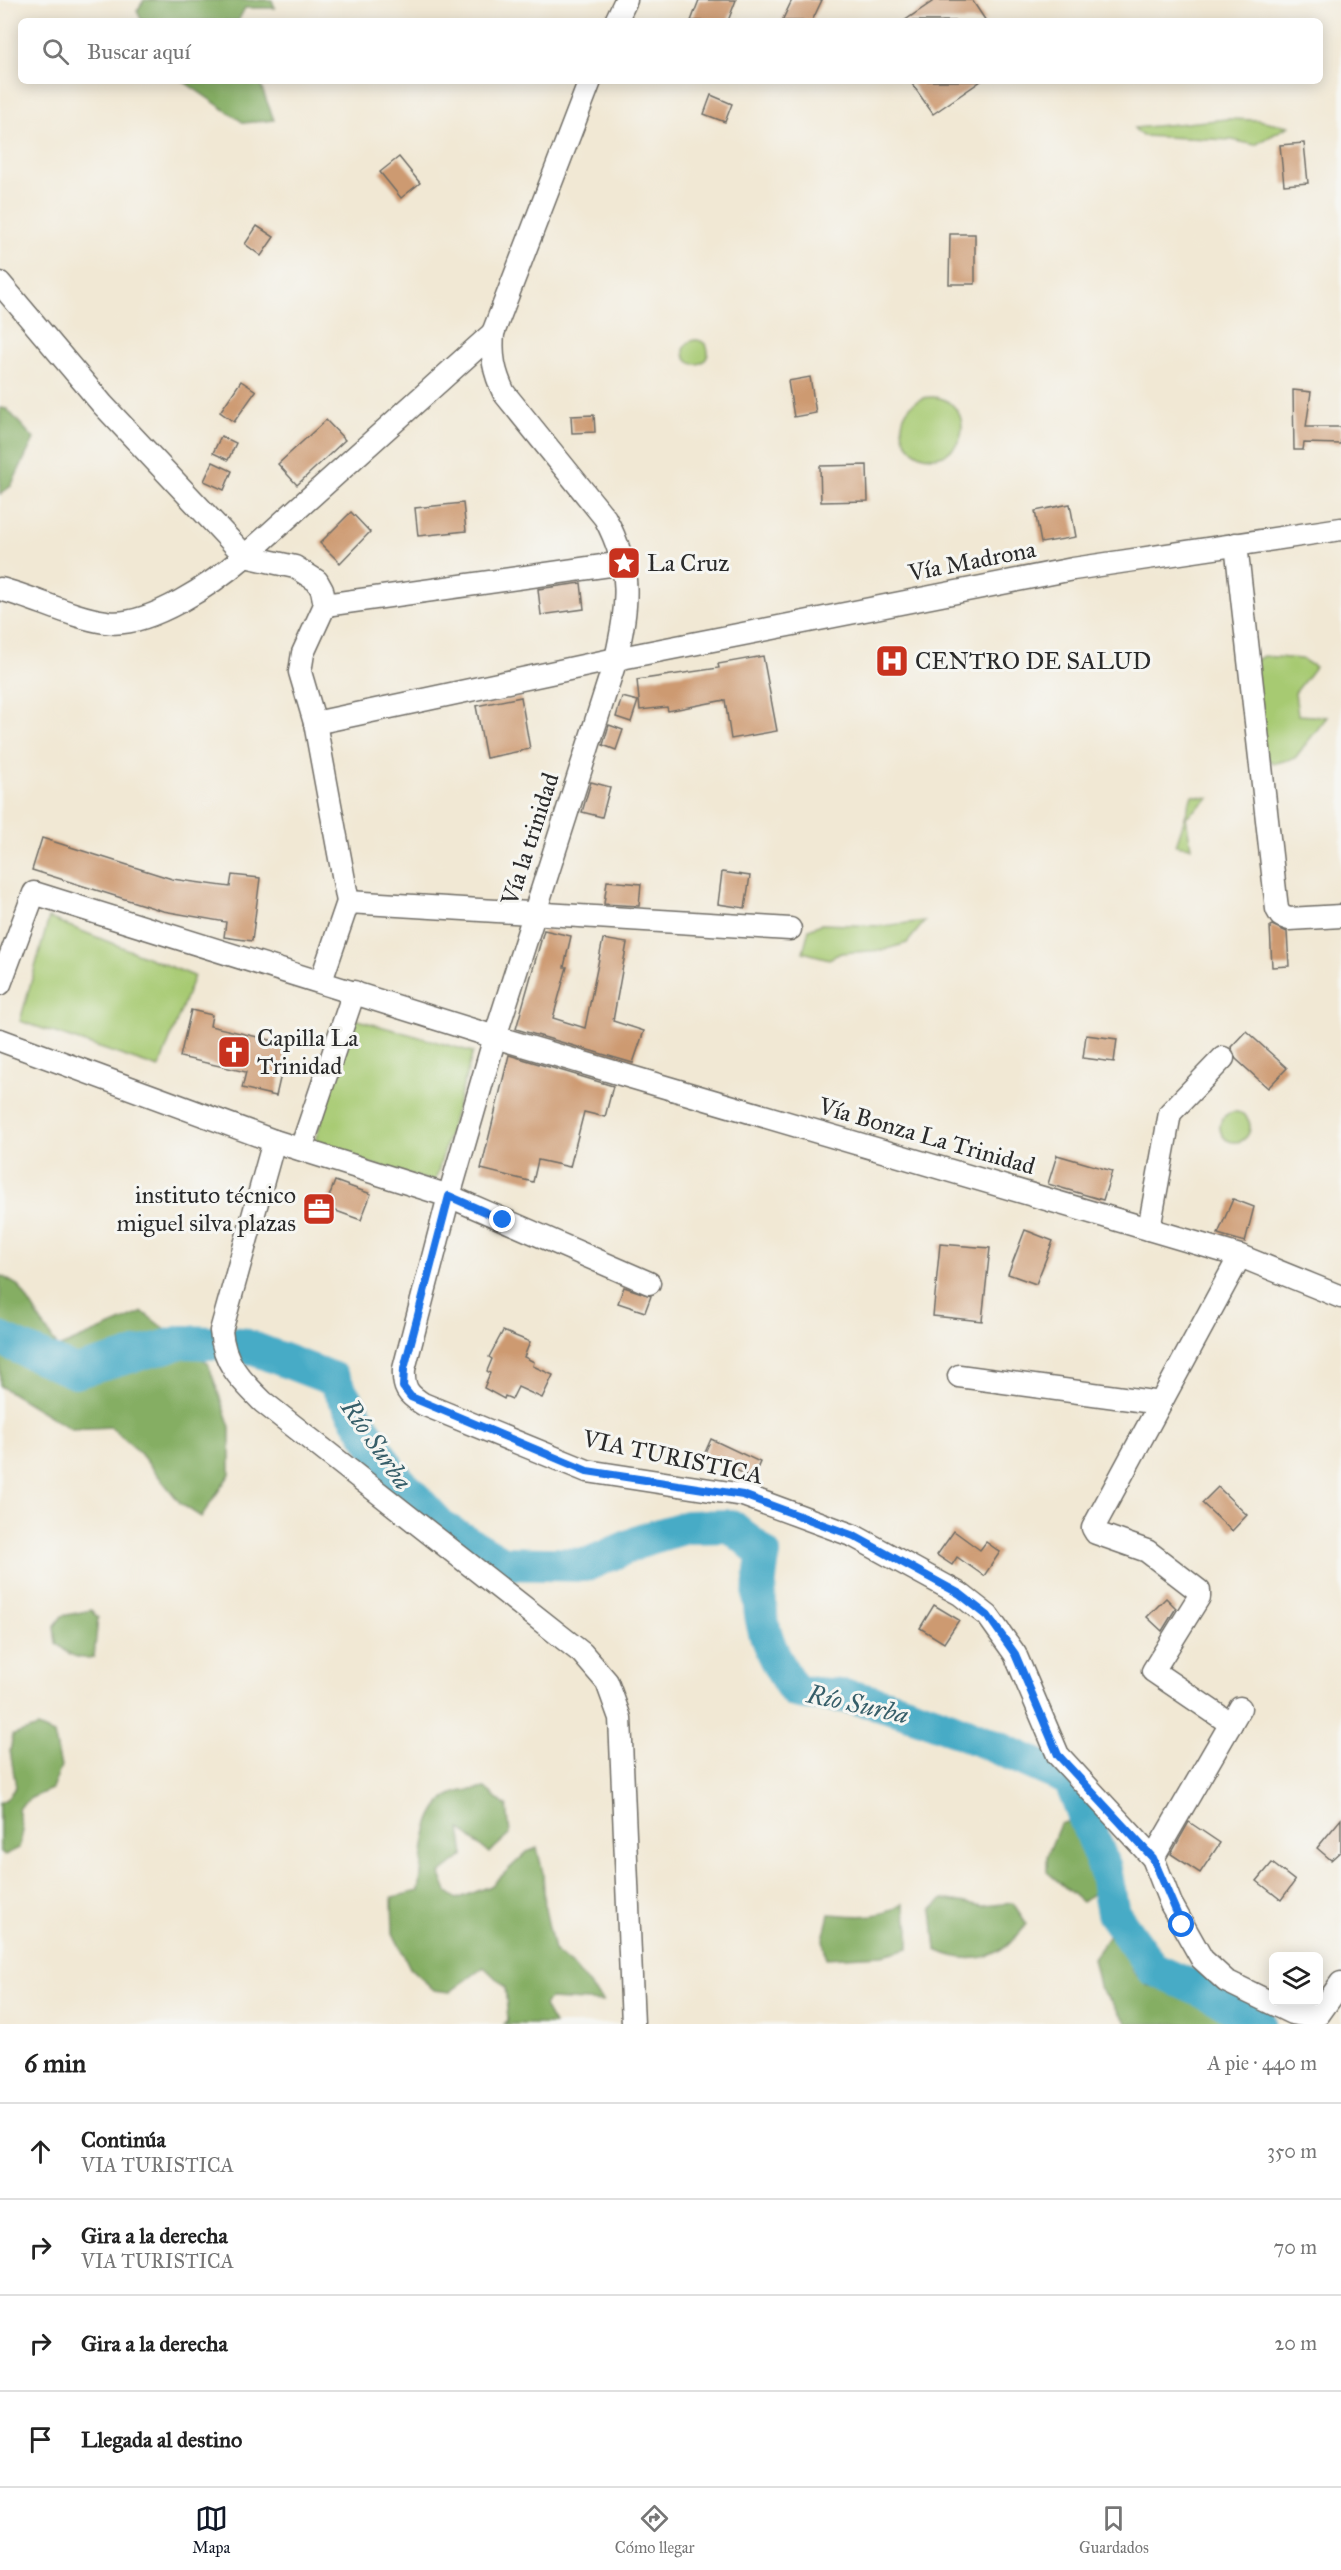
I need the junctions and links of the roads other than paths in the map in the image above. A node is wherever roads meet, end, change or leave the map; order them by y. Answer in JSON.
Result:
{"nodes":[{"id":1,"x":626,"y":0,"type":"edge"},
{"id":2,"x":617,"y":18,"type":"edge"},
{"id":3,"x":589,"y":84,"type":"edge"},
{"id":4,"x":0,"y":283,"type":"edge"},
{"id":5,"x":493,"y":333,"type":"junction"},
{"id":6,"x":1339,"y":524,"type":"edge"},
{"id":7,"x":1236,"y":544,"type":"junction"},
{"id":8,"x":245,"y":556,"type":"junction"},
{"id":9,"x":624,"y":563,"type":"junction"},
{"id":10,"x":0,"y":589,"type":"edge"},
{"id":11,"x":325,"y":605,"type":"junction"},
{"id":12,"x":616,"y":658,"type":"junction"},
{"id":13,"x":315,"y":723,"type":"junction"},
{"id":14,"x":348,"y":902,"type":"junction"},
{"id":15,"x":534,"y":913,"type":"junction"},
{"id":16,"x":1341,"y":916,"type":"edge"},
{"id":17,"x":790,"y":929,"type":"dead end"},
{"id":18,"x":321,"y":981,"type":"junction"},
{"id":19,"x":0,"y":984,"type":"edge"},
{"id":20,"x":354,"y":992,"type":"junction"},
{"id":21,"x":495,"y":1037,"type":"junction"},
{"id":22,"x":0,"y":1040,"type":"edge"},
{"id":23,"x":1223,"y":1058,"type":"dead end"},
{"id":24,"x":274,"y":1141,"type":"junction"},
{"id":25,"x":300,"y":1149,"type":"junction"},
{"id":26,"x":449,"y":1196,"type":"junction"},
{"id":27,"x":1149,"y":1229,"type":"junction"},
{"id":28,"x":1240,"y":1256,"type":"junction"},
{"id":29,"x":649,"y":1283,"type":"dead end"},
{"id":30,"x":1341,"y":1296,"type":"edge"},
{"id":31,"x":959,"y":1376,"type":"dead end"},
{"id":32,"x":1160,"y":1403,"type":"junction"},
{"id":33,"x":1153,"y":1858,"type":"junction"},
{"id":34,"x":1341,"y":1983,"type":"edge"},
{"id":35,"x":1316,"y":2018,"type":"edge"},
{"id":36,"x":633,"y":2024,"type":"edge"}],
"edges":[{"from":1,"to":2,"type":"street"},
{"from":3,"to":5,"type":"street"},
{"from":4,"to":8,"type":"street"},
{"from":5,"to":8,"type":"street"},
{"from":5,"to":9,"type":"street","name":"Vía la trinidad"},
{"from":6,"to":7,"type":"street","name":"Vía Madrona"},
{"from":7,"to":12,"type":"street","name":"Vía Madrona"},
{"from":7,"to":16,"type":"street"},
{"from":8,"to":10,"type":"street"},
{"from":8,"to":11,"type":"street"},
{"from":9,"to":11,"type":"street"},
{"from":9,"to":12,"type":"street","name":"Vía la trinidad"},
{"from":11,"to":13,"type":"street"},
{"from":12,"to":13,"type":"street","name":"Vía Madrona"},
{"from":12,"to":15,"type":"street","name":"Vía la trinidad"},
{"from":13,"to":14,"type":"street"},
{"from":14,"to":15,"type":"street"},
{"from":14,"to":18,"type":"street"},
{"from":15,"to":17,"type":"street"},
{"from":15,"to":21,"type":"street","name":"Vía la trinidad"},
{"from":18,"to":19,"type":"street","name":"Vía Bonza La Trinidad"},
{"from":18,"to":20,"type":"street","name":"Vía Bonza La Trinidad"},
{"from":20,"to":21,"type":"street","name":"Vía Bonza La Trinidad"},
{"from":20,"to":25,"type":"street"},
{"from":21,"to":26,"type":"street","name":"Vía la trinidad"},
{"from":21,"to":27,"type":"street","name":"Vía Bonza La Trinidad"},
{"from":22,"to":24,"type":"street"},
{"from":23,"to":27,"type":"street"},
{"from":24,"to":25,"type":"street"},
{"from":24,"to":36,"type":"street"},
{"from":25,"to":26,"type":"street"},
{"from":26,"to":29,"type":"street"},
{"from":26,"to":33,"type":"street","name":"VIA TURISTICA"},
{"from":27,"to":28,"type":"street","name":"Vía Bonza La Trinidad"},
{"from":28,"to":30,"type":"street","name":"Vía Bonza La Trinidad"},
{"from":28,"to":32,"type":"street"},
{"from":31,"to":32,"type":"street"},
{"from":32,"to":33,"type":"street"},
{"from":33,"to":35,"type":"street","name":"VIA TURISTICA"},
{"from":34,"to":35,"type":"street"}]}
